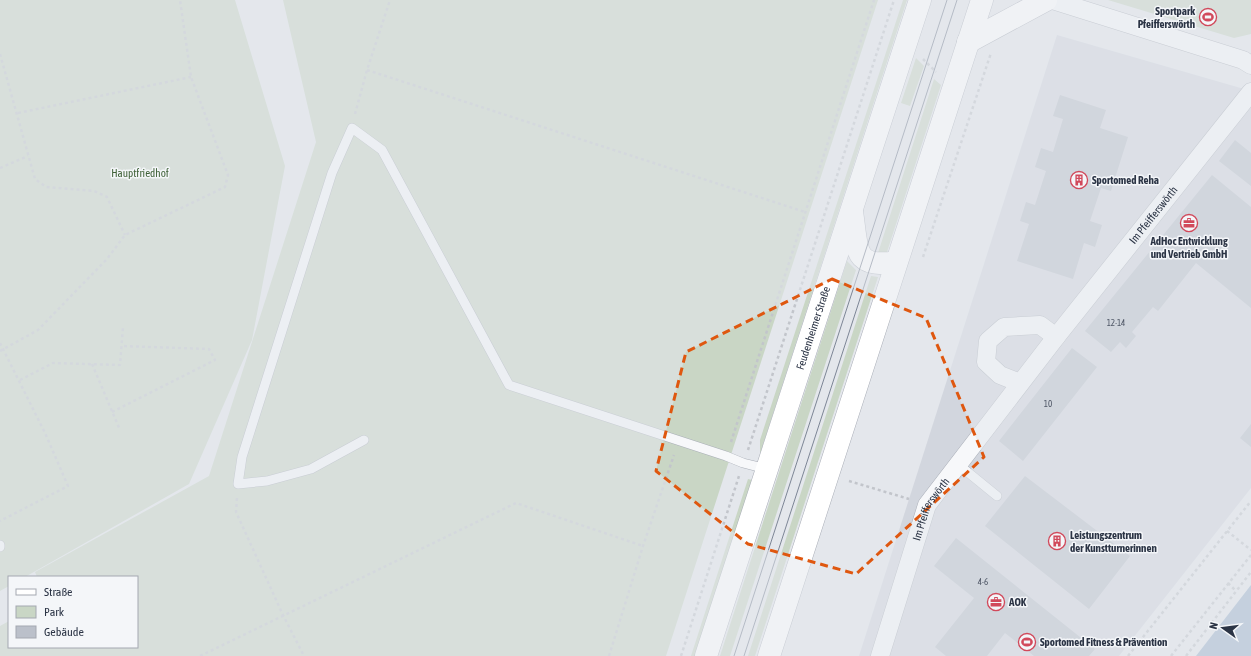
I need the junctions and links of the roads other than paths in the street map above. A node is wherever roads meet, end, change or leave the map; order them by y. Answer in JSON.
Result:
{"nodes":[{"id":1,"x":920,"y":0,"type":"edge"},
{"id":2,"x":982,"y":0,"type":"edge"},
{"id":3,"x":1046,"y":0,"type":"edge"},
{"id":4,"x":1052,"y":0,"type":"edge"},
{"id":5,"x":968,"y":42,"type":"junction"},
{"id":6,"x":1251,"y":65,"type":"edge"},
{"id":7,"x":1251,"y":92,"type":"edge"},
{"id":8,"x":852,"y":209,"type":"junction"},
{"id":9,"x":896,"y":262,"type":"junction"},
{"id":10,"x":1056,"y":337,"type":"junction"},
{"id":11,"x":1020,"y":382,"type":"junction"},
{"id":12,"x":364,"y":440,"type":"dead end"},
{"id":13,"x":959,"y":465,"type":"junction"},
{"id":14,"x":767,"y":469,"type":"junction"},
{"id":15,"x":997,"y":496,"type":"dead end"},
{"id":16,"x":706,"y":656,"type":"edge"},
{"id":17,"x":769,"y":656,"type":"edge"},
{"id":18,"x":880,"y":656,"type":"edge"}],
"edges":[{"from":1,"to":8,"type":"main road","name":"Feudenheimer Straße"},
{"from":2,"to":5,"type":"main road"},
{"from":3,"to":5,"type":"main road"},
{"from":4,"to":6,"type":"street"},
{"from":5,"to":9,"type":"main road"},
{"from":7,"to":10,"type":"street","name":"Im Pfeifferswörth"},
{"from":8,"to":9,"type":"main road"},
{"from":8,"to":14,"type":"main road","name":"Feudenheimer Straße"},
{"from":9,"to":17,"type":"main road"},
{"from":10,"to":11,"type":"street","name":"Im Pfeifferswörth"},
{"from":10,"to":11,"type":"street"},
{"from":11,"to":13,"type":"street","name":"Im Pfeifferswörth"},
{"from":12,"to":14,"type":"lane"},
{"from":13,"to":15,"type":"lane"},
{"from":13,"to":18,"type":"street","name":"Im Pfeifferswörth"},
{"from":14,"to":16,"type":"main road","name":"Feudenheimer Straße"}]}
